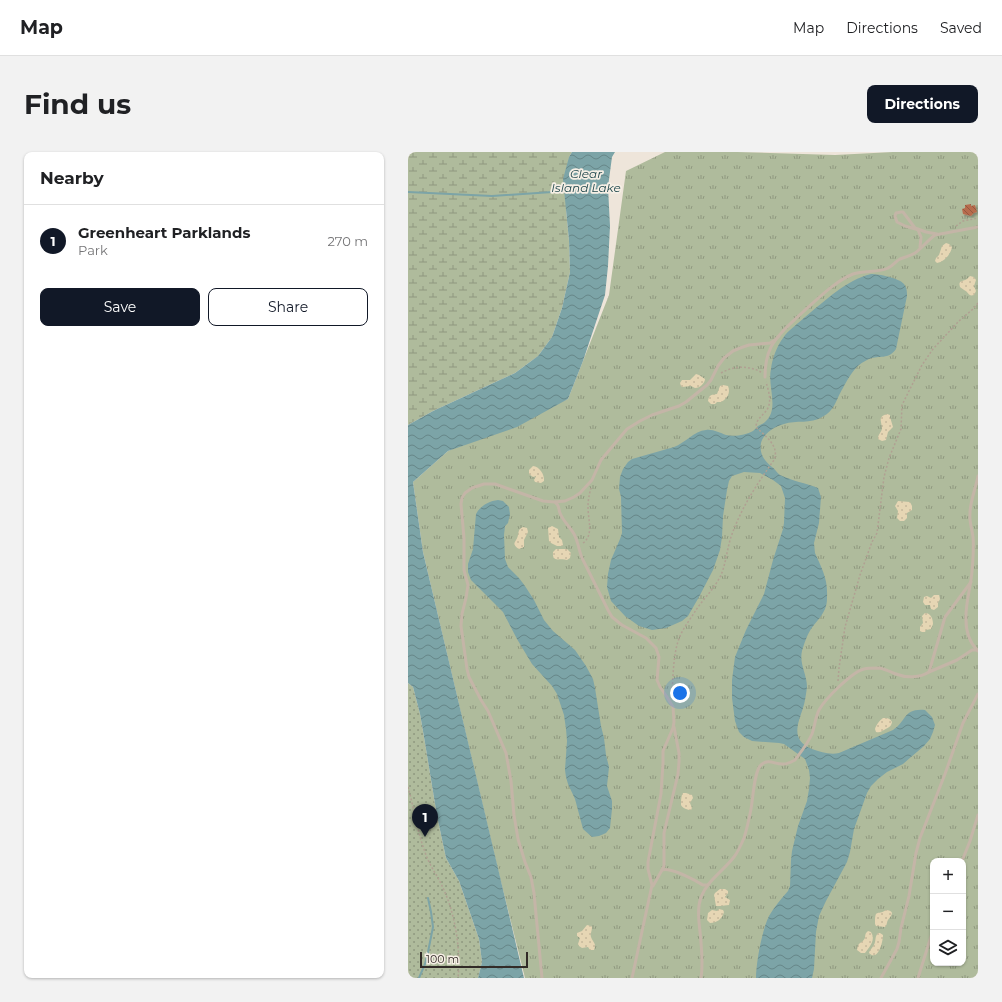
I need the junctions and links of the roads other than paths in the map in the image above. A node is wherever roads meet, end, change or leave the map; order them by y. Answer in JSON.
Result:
{"nodes":[{"id":1,"x":978,"y":228,"type":"edge"},
{"id":2,"x":918,"y":230,"type":"junction"},
{"id":3,"x":949,"y":232,"type":"junction"},
{"id":4,"x":920,"y":248,"type":"junction"},
{"id":5,"x":779,"y":336,"type":"junction"},
{"id":6,"x":765,"y":377,"type":"road end"},
{"id":7,"x":978,"y":476,"type":"edge"},
{"id":8,"x":555,"y":502,"type":"junction"},
{"id":9,"x":970,"y":582,"type":"junction"},
{"id":10,"x":978,"y":650,"type":"edge"},
{"id":11,"x":929,"y":672,"type":"junction"},
{"id":12,"x":978,"y":694,"type":"edge"},
{"id":13,"x":674,"y":723,"type":"junction"},
{"id":14,"x":978,"y":815,"type":"edge"},
{"id":15,"x":963,"y":858,"type":"edge"},
{"id":16,"x":664,"y":863,"type":"junction"},
{"id":17,"x":668,"y":869,"type":"junction"},
{"id":18,"x":662,"y":870,"type":"junction"},
{"id":19,"x":709,"y":884,"type":"junction"},
{"id":20,"x":703,"y":885,"type":"junction"},
{"id":21,"x":651,"y":888,"type":"junction"},
{"id":22,"x":705,"y":891,"type":"junction"},
{"id":23,"x":930,"y":940,"type":"edge"},
{"id":24,"x":542,"y":978,"type":"edge"},
{"id":25,"x":632,"y":978,"type":"edge"},
{"id":26,"x":701,"y":978,"type":"edge"},
{"id":27,"x":882,"y":978,"type":"edge"},
{"id":28,"x":918,"y":978,"type":"edge"}],
"edges":[{"from":1,"to":3,"type":"lane"},
{"from":2,"to":2,"type":"lane"},
{"from":2,"to":3,"type":"lane"},
{"from":2,"to":4,"type":"lane"},
{"from":3,"to":4,"type":"lane"},
{"from":4,"to":5,"type":"lane"},
{"from":5,"to":6,"type":"lane"},
{"from":5,"to":8,"type":"lane"},
{"from":7,"to":9,"type":"lane"},
{"from":8,"to":13,"type":"lane"},
{"from":8,"to":24,"type":"lane"},
{"from":9,"to":10,"type":"lane"},
{"from":9,"to":11,"type":"lane"},
{"from":10,"to":11,"type":"lane"},
{"from":11,"to":19,"type":"lane"},
{"from":12,"to":27,"type":"lane"},
{"from":13,"to":16,"type":"lane"},
{"from":13,"to":21,"type":"lane"},
{"from":14,"to":15,"type":"lane"},
{"from":16,"to":17,"type":"lane"},
{"from":16,"to":18,"type":"lane"},
{"from":17,"to":18,"type":"lane"},
{"from":17,"to":20,"type":"lane"},
{"from":18,"to":21,"type":"lane"},
{"from":19,"to":20,"type":"lane"},
{"from":19,"to":22,"type":"lane"},
{"from":20,"to":22,"type":"lane"},
{"from":21,"to":25,"type":"lane"},
{"from":22,"to":26,"type":"lane"},
{"from":23,"to":28,"type":"lane"}]}
